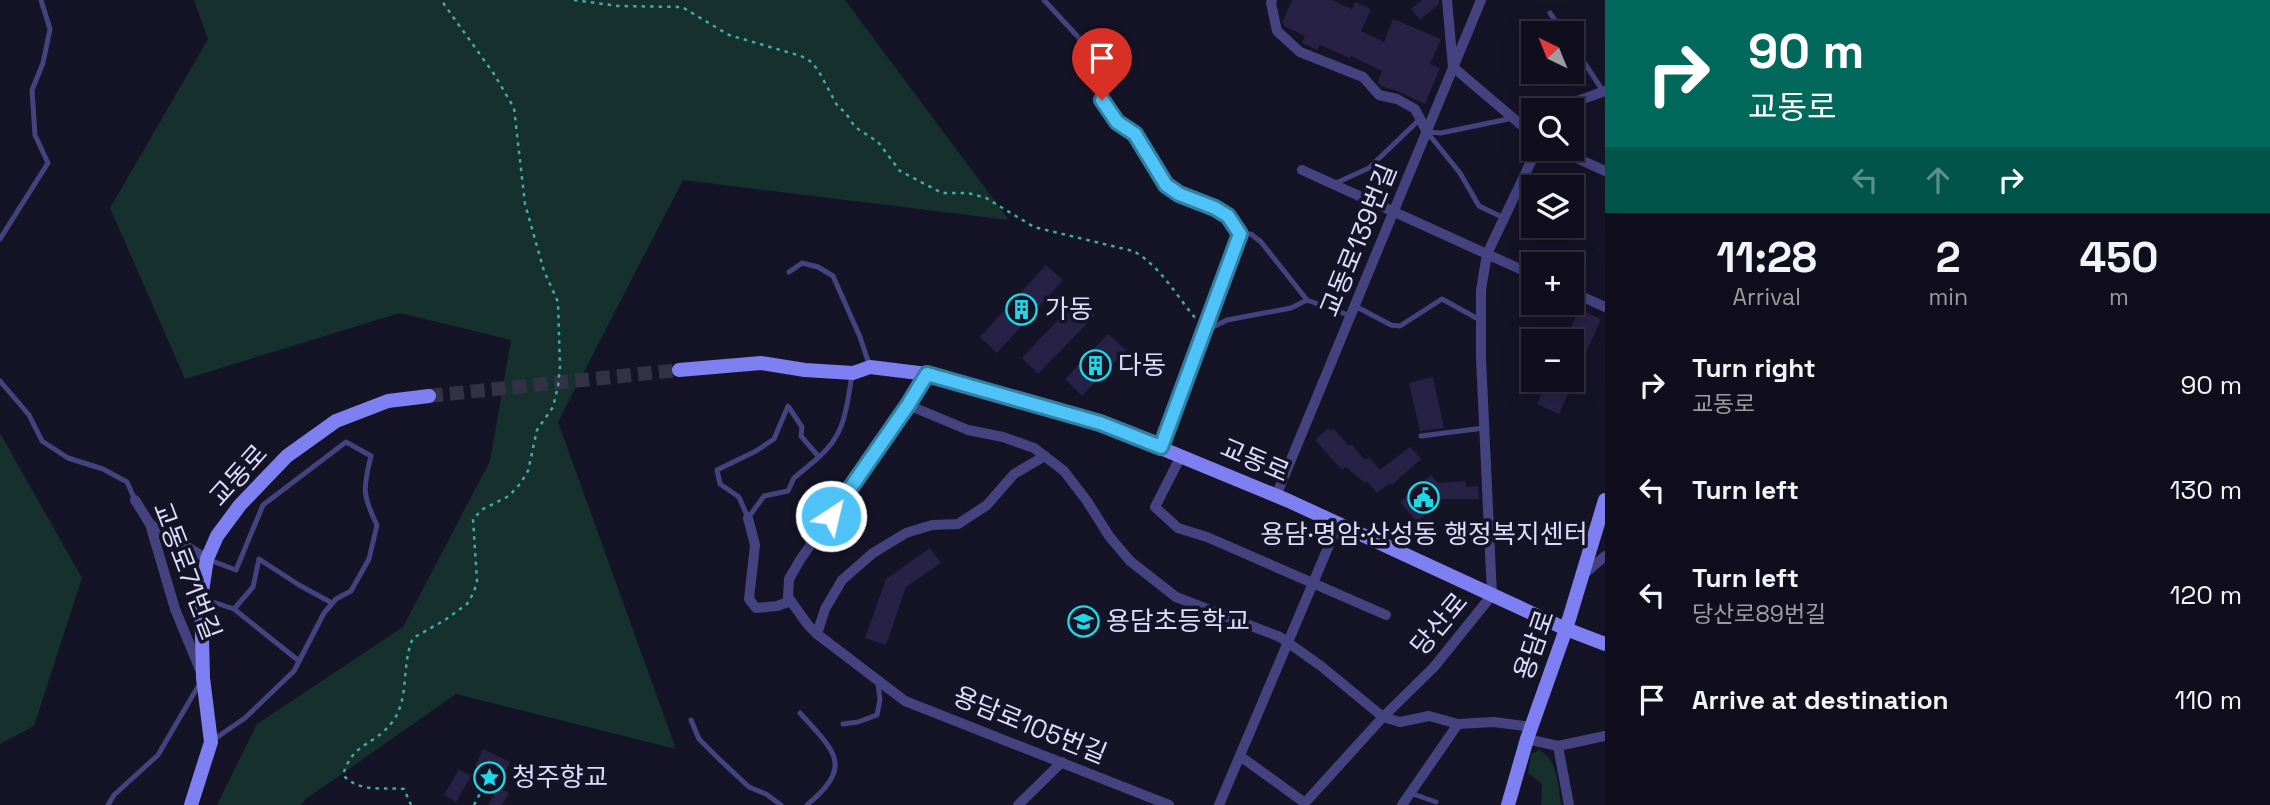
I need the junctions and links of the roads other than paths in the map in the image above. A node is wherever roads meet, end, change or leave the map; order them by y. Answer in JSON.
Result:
{"nodes":[{"id":1,"x":41,"y":0,"type":"edge"},
{"id":2,"x":1044,"y":0,"type":"edge"},
{"id":3,"x":1272,"y":0,"type":"edge"},
{"id":4,"x":1447,"y":0,"type":"edge"},
{"id":5,"x":1481,"y":0,"type":"edge"},
{"id":6,"x":1550,"y":13,"type":"dead end"},
{"id":7,"x":1556,"y":21,"type":"edge"},
{"id":8,"x":1584,"y":62,"type":"edge"},
{"id":9,"x":1453,"y":67,"type":"junction"},
{"id":10,"x":1604,"y":91,"type":"edge"},
{"id":11,"x":1584,"y":98,"type":"edge"},
{"id":12,"x":1513,"y":118,"type":"junction"},
{"id":13,"x":1421,"y":119,"type":"junction"},
{"id":14,"x":1521,"y":125,"type":"edge"},
{"id":15,"x":1427,"y":132,"type":"junction"},
{"id":16,"x":1531,"y":161,"type":"edge"},
{"id":17,"x":1583,"y":161,"type":"edge"},
{"id":18,"x":1302,"y":170,"type":"dead end"},
{"id":19,"x":1605,"y":171,"type":"edge"},
{"id":20,"x":1333,"y":184,"type":"junction"},
{"id":21,"x":1395,"y":212,"type":"junction"},
{"id":22,"x":1504,"y":218,"type":"junction"},
{"id":23,"x":1240,"y":234,"type":"junction"},
{"id":24,"x":0,"y":239,"type":"edge"},
{"id":25,"x":1487,"y":254,"type":"junction"},
{"id":26,"x":1521,"y":270,"type":"edge"},
{"id":27,"x":789,"y":272,"type":"dead end"},
{"id":28,"x":1584,"y":297,"type":"edge"},
{"id":29,"x":1307,"y":300,"type":"junction"},
{"id":30,"x":1605,"y":307,"type":"edge"},
{"id":31,"x":1353,"y":311,"type":"junction"},
{"id":32,"x":1481,"y":321,"type":"junction"},
{"id":33,"x":1202,"y":328,"type":"junction"},
{"id":34,"x":870,"y":367,"type":"junction"},
{"id":35,"x":679,"y":370,"type":"tunnel mouth"},
{"id":36,"x":853,"y":373,"type":"junction"},
{"id":37,"x":927,"y":374,"type":"junction"},
{"id":38,"x":0,"y":381,"type":"edge"},
{"id":39,"x":429,"y":396,"type":"tunnel mouth"},
{"id":40,"x":908,"y":405,"type":"junction"},
{"id":41,"x":1485,"y":428,"type":"junction"},
{"id":42,"x":1422,"y":436,"type":"dead end"},
{"id":43,"x":1161,"y":447,"type":"junction"},
{"id":44,"x":1045,"y":456,"type":"junction"},
{"id":45,"x":1181,"y":456,"type":"junction"},
{"id":46,"x":819,"y":457,"type":"junction"},
{"id":47,"x":1276,"y":496,"type":"junction"},
{"id":48,"x":135,"y":500,"type":"joint"},
{"id":49,"x":1605,"y":500,"type":"edge"},
{"id":50,"x":748,"y":518,"type":"junction"},
{"id":51,"x":150,"y":524,"type":"junction"},
{"id":52,"x":1338,"y":524,"type":"junction"},
{"id":53,"x":244,"y":550,"type":"junction"},
{"id":54,"x":1605,"y":556,"type":"edge"},
{"id":55,"x":207,"y":559,"type":"junction"},
{"id":56,"x":258,"y":559,"type":"junction"},
{"id":57,"x":1583,"y":575,"type":"junction"},
{"id":58,"x":1313,"y":584,"type":"junction"},
{"id":59,"x":1492,"y":595,"type":"junction"},
{"id":60,"x":201,"y":598,"type":"junction"},
{"id":61,"x":791,"y":601,"type":"junction"},
{"id":62,"x":332,"y":603,"type":"junction"},
{"id":63,"x":234,"y":609,"type":"junction"},
{"id":64,"x":1385,"y":615,"type":"dead end"},
{"id":65,"x":1566,"y":629,"type":"junction"},
{"id":66,"x":817,"y":634,"type":"junction"},
{"id":67,"x":1288,"y":643,"type":"junction"},
{"id":68,"x":1605,"y":645,"type":"edge"},
{"id":69,"x":299,"y":661,"type":"junction"},
{"id":70,"x":203,"y":678,"type":"junction"},
{"id":71,"x":878,"y":681,"type":"junction"},
{"id":72,"x":800,"y":713,"type":"dead end"},
{"id":73,"x":1383,"y":717,"type":"junction"},
{"id":74,"x":691,"y":720,"type":"dead end"},
{"id":75,"x":843,"y":724,"type":"dead end"},
{"id":76,"x":1458,"y":724,"type":"junction"},
{"id":77,"x":1529,"y":733,"type":"junction"},
{"id":78,"x":1605,"y":736,"type":"edge"},
{"id":79,"x":211,"y":742,"type":"junction"},
{"id":80,"x":1558,"y":746,"type":"junction"},
{"id":81,"x":1240,"y":756,"type":"junction"},
{"id":82,"x":1062,"y":762,"type":"junction"},
{"id":83,"x":1132,"y":790,"type":"junction"},
{"id":84,"x":1410,"y":793,"type":"junction"},
{"id":85,"x":1436,"y":802,"type":"dead end"},
{"id":86,"x":1304,"y":804,"type":"edge"},
{"id":87,"x":108,"y":805,"type":"edge"},
{"id":88,"x":191,"y":805,"type":"edge"},
{"id":89,"x":781,"y":805,"type":"edge"},
{"id":90,"x":807,"y":805,"type":"edge"},
{"id":91,"x":1018,"y":805,"type":"edge"},
{"id":92,"x":1133,"y":805,"type":"edge"},
{"id":93,"x":1169,"y":805,"type":"edge"},
{"id":94,"x":1219,"y":805,"type":"edge"},
{"id":95,"x":1402,"y":805,"type":"edge"},
{"id":96,"x":1508,"y":805,"type":"edge"},
{"id":97,"x":1569,"y":805,"type":"edge"}],
"edges":[{"from":1,"to":24,"type":"lane"},
{"from":2,"to":23,"type":"lane"},
{"from":3,"to":13,"type":"street"},
{"from":4,"to":9,"type":"street"},
{"from":5,"to":9,"type":"street","name":"교동로139번길"},
{"from":6,"to":7,"type":"lane"},
{"from":8,"to":10,"type":"lane"},
{"from":9,"to":12,"type":"street"},
{"from":9,"to":15,"type":"street","name":"교동로139번길"},
{"from":10,"to":11,"type":"street"},
{"from":12,"to":14,"type":"street"},
{"from":12,"to":15,"type":"lane"},
{"from":13,"to":15,"type":"street"},
{"from":13,"to":20,"type":"lane","name":"교동로139번길"},
{"from":15,"to":21,"type":"street","name":"교동로139번길"},
{"from":15,"to":22,"type":"lane"},
{"from":16,"to":22,"type":"street","name":"당산로"},
{"from":17,"to":19,"type":"street"},
{"from":18,"to":20,"type":"street"},
{"from":20,"to":21,"type":"street"},
{"from":21,"to":25,"type":"street"},
{"from":21,"to":31,"type":"street","name":"교동로139번길"},
{"from":22,"to":25,"type":"street","name":"당산로"},
{"from":23,"to":29,"type":"lane"},
{"from":23,"to":33,"type":"street"},
{"from":25,"to":26,"type":"street"},
{"from":25,"to":32,"type":"street","name":"당산로"},
{"from":27,"to":34,"type":"lane"},
{"from":28,"to":30,"type":"street"},
{"from":29,"to":31,"type":"lane"},
{"from":29,"to":33,"type":"lane"},
{"from":31,"to":32,"type":"lane"},
{"from":31,"to":47,"type":"street","name":"교동로139번길"},
{"from":32,"to":41,"type":"street","name":"당산로"},
{"from":33,"to":43,"type":"street"},
{"from":34,"to":36,"type":"street","name":"교동로"},
{"from":34,"to":37,"type":"street","name":"교동로"},
{"from":35,"to":36,"type":"street","name":"교동로"},
{"from":36,"to":46,"type":"lane"},
{"from":37,"to":40,"type":"street"},
{"from":37,"to":43,"type":"street","name":"교동로"},
{"from":38,"to":48,"type":"lane","name":"교동로71번길"},
{"from":39,"to":55,"type":"street","name":"교동로"},
{"from":40,"to":44,"type":"street"},
{"from":40,"to":61,"type":"street"},
{"from":41,"to":42,"type":"lane"},
{"from":41,"to":59,"type":"street","name":"당산로"},
{"from":43,"to":45,"type":"street","name":"교동로"},
{"from":44,"to":66,"type":"street"},
{"from":44,"to":67,"type":"street"},
{"from":45,"to":47,"type":"street","name":"교동로"},
{"from":45,"to":58,"type":"street"},
{"from":46,"to":50,"type":"lane"},
{"from":46,"to":50,"type":"lane"},
{"from":47,"to":52,"type":"street","name":"교동로"},
{"from":48,"to":51,"type":"street","name":"교동로71번길"},
{"from":49,"to":57,"type":"street","name":"용담로"},
{"from":50,"to":61,"type":"street"},
{"from":51,"to":55,"type":"street"},
{"from":51,"to":70,"type":"street","name":"교동로71번길"},
{"from":52,"to":58,"type":"street"},
{"from":52,"to":59,"type":"street","name":"교동로"},
{"from":53,"to":55,"type":"lane"},
{"from":53,"to":56,"type":"lane"},
{"from":53,"to":62,"type":"lane"},
{"from":54,"to":57,"type":"street"},
{"from":55,"to":60,"type":"street","name":"교동로"},
{"from":56,"to":62,"type":"lane"},
{"from":56,"to":63,"type":"lane"},
{"from":57,"to":65,"type":"street","name":"용담로"},
{"from":58,"to":64,"type":"street"},
{"from":58,"to":67,"type":"street"},
{"from":59,"to":65,"type":"street","name":"교동로"},
{"from":59,"to":73,"type":"street","name":"당산로"},
{"from":60,"to":63,"type":"lane"},
{"from":60,"to":70,"type":"street","name":"교동로"},
{"from":61,"to":66,"type":"street","name":"용담로105번길"},
{"from":62,"to":69,"type":"lane"},
{"from":63,"to":69,"type":"lane"},
{"from":65,"to":68,"type":"street","name":"교동로"},
{"from":65,"to":77,"type":"street","name":"용담로"},
{"from":66,"to":71,"type":"street","name":"용담로105번길"},
{"from":67,"to":73,"type":"street"},
{"from":67,"to":81,"type":"street"},
{"from":69,"to":79,"type":"lane"},
{"from":70,"to":79,"type":"street","name":"교동로"},
{"from":70,"to":87,"type":"lane"},
{"from":71,"to":75,"type":"lane"},
{"from":71,"to":82,"type":"street","name":"용담로105번길"},
{"from":72,"to":90,"type":"lane"},
{"from":73,"to":76,"type":"street"},
{"from":73,"to":86,"type":"street","name":"당산로"},
{"from":74,"to":89,"type":"lane"},
{"from":76,"to":77,"type":"street"},
{"from":76,"to":84,"type":"street"},
{"from":77,"to":80,"type":"street"},
{"from":77,"to":96,"type":"street","name":"용담로"},
{"from":78,"to":80,"type":"street"},
{"from":79,"to":88,"type":"street","name":"교동로"},
{"from":80,"to":97,"type":"street"},
{"from":81,"to":86,"type":"street","name":"당산로"},
{"from":81,"to":94,"type":"street"},
{"from":82,"to":83,"type":"street","name":"용담로105번길"},
{"from":82,"to":91,"type":"street"},
{"from":83,"to":92,"type":"street"},
{"from":83,"to":93,"type":"street","name":"용담로105번길"},
{"from":84,"to":85,"type":"lane"},
{"from":84,"to":95,"type":"street"}]}
